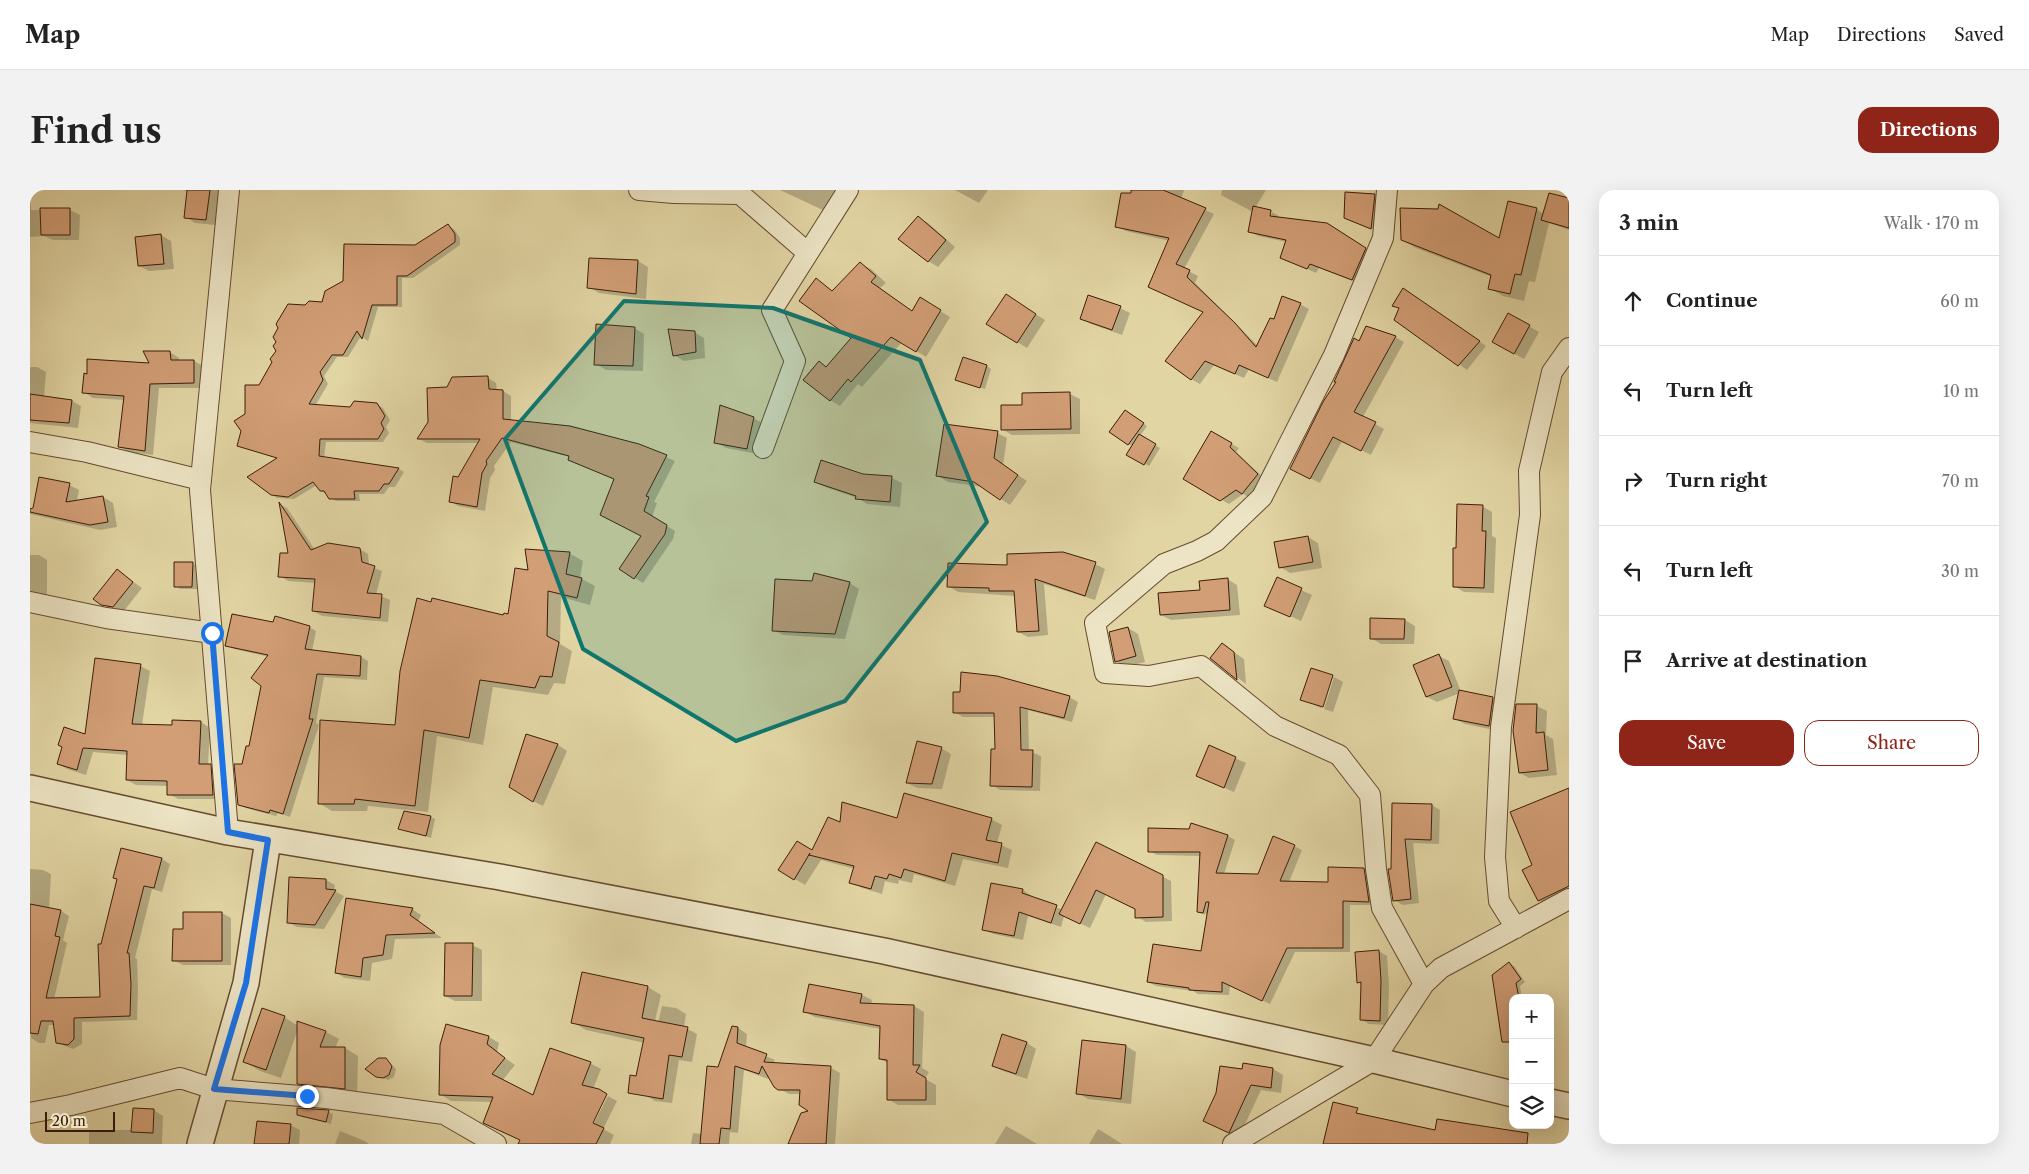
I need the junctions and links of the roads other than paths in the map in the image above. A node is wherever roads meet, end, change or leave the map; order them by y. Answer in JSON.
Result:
{"nodes":[{"id":1,"x":229,"y":190,"type":"edge"},
{"id":2,"x":639,"y":190,"type":"edge"},
{"id":3,"x":848,"y":190,"type":"edge"},
{"id":4,"x":1386,"y":190,"type":"edge"},
{"id":5,"x":739,"y":192,"type":"edge"},
{"id":6,"x":808,"y":253,"type":"junction"},
{"id":7,"x":1569,"y":348,"type":"edge"},
{"id":8,"x":30,"y":442,"type":"edge"},
{"id":9,"x":763,"y":448,"type":"dead end"},
{"id":10,"x":201,"y":480,"type":"junction"},
{"id":11,"x":30,"y":602,"type":"edge"},
{"id":12,"x":212,"y":633,"type":"junction"},
{"id":13,"x":30,"y":788,"type":"edge"},
{"id":14,"x":228,"y":832,"type":"junction"},
{"id":15,"x":268,"y":840,"type":"junction"},
{"id":16,"x":1569,"y":899,"type":"edge"},
{"id":17,"x":1516,"y":928,"type":"junction"},
{"id":18,"x":1424,"y":984,"type":"junction"},
{"id":19,"x":1374,"y":1060,"type":"junction"},
{"id":20,"x":214,"y":1089,"type":"junction"},
{"id":21,"x":1509,"y":1093,"type":"edge"},
{"id":22,"x":1554,"y":1103,"type":"edge"},
{"id":23,"x":1569,"y":1106,"type":"edge"},
{"id":24,"x":30,"y":1113,"type":"edge"},
{"id":25,"x":1235,"y":1143,"type":"edge"},
{"id":26,"x":200,"y":1144,"type":"edge"},
{"id":27,"x":496,"y":1144,"type":"edge"}],
"edges":[{"from":1,"to":10,"type":"street"},
{"from":2,"to":5,"type":"street"},
{"from":3,"to":6,"type":"street"},
{"from":4,"to":18,"type":"street"},
{"from":5,"to":6,"type":"street"},
{"from":6,"to":9,"type":"street"},
{"from":7,"to":17,"type":"street"},
{"from":8,"to":10,"type":"street"},
{"from":10,"to":12,"type":"street"},
{"from":11,"to":12,"type":"street"},
{"from":12,"to":14,"type":"street"},
{"from":13,"to":14,"type":"street"},
{"from":14,"to":15,"type":"street"},
{"from":15,"to":19,"type":"street"},
{"from":15,"to":20,"type":"street"},
{"from":16,"to":17,"type":"street"},
{"from":17,"to":18,"type":"street"},
{"from":18,"to":19,"type":"street"},
{"from":19,"to":21,"type":"street"},
{"from":19,"to":25,"type":"street"},
{"from":20,"to":24,"type":"street"},
{"from":20,"to":26,"type":"street"},
{"from":20,"to":27,"type":"street"},
{"from":22,"to":23,"type":"street"}]}
